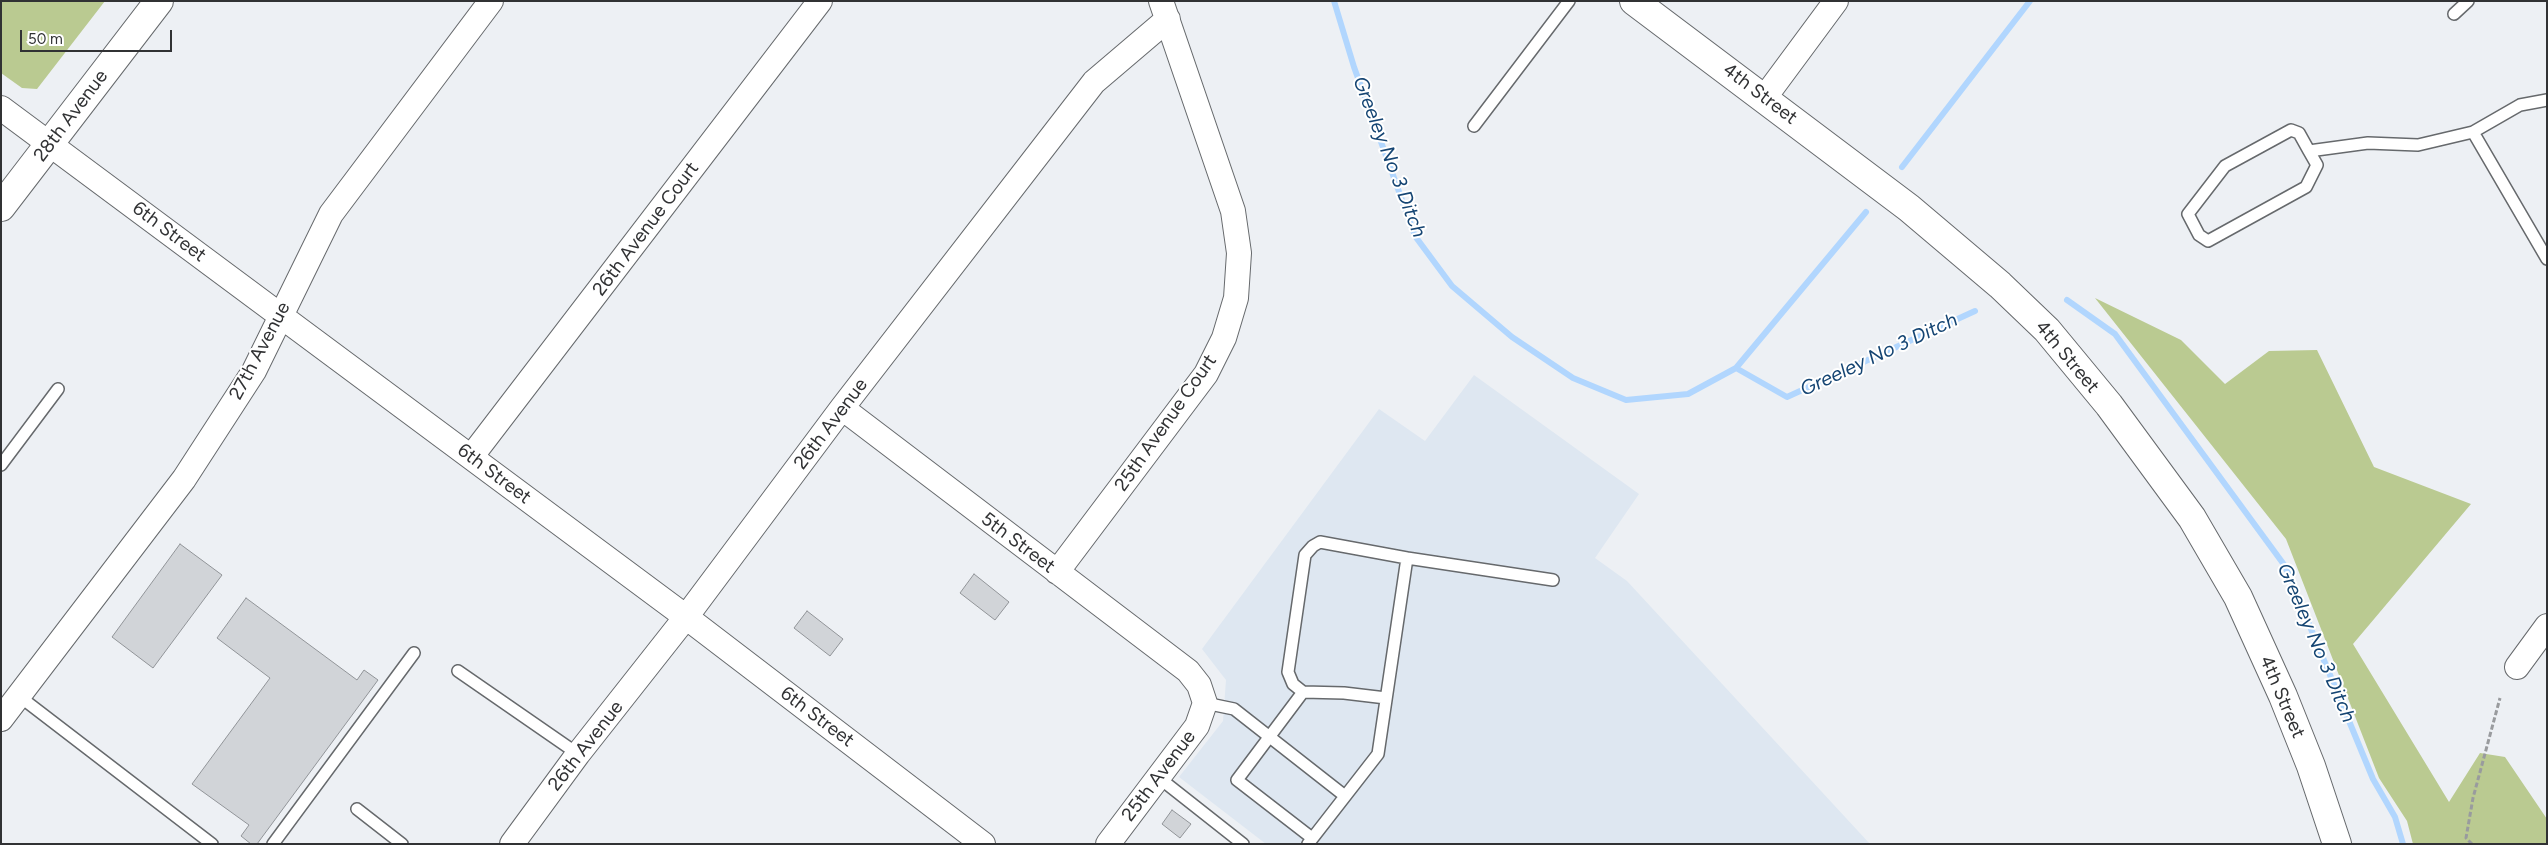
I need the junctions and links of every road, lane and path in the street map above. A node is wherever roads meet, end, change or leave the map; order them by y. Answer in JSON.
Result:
{"nodes":[{"id":1,"x":159,"y":1,"type":"edge"},
{"id":2,"x":491,"y":1,"type":"edge"},
{"id":3,"x":820,"y":1,"type":"edge"},
{"id":4,"x":1569,"y":1,"type":"edge"},
{"id":5,"x":1634,"y":1,"type":"edge"},
{"id":6,"x":1836,"y":1,"type":"edge"},
{"id":7,"x":2468,"y":1,"type":"edge"},
{"id":8,"x":1165,"y":10,"type":"edge"},
{"id":9,"x":2454,"y":14,"type":"dead end"},
{"id":10,"x":1765,"y":97,"type":"junction"},
{"id":11,"x":2547,"y":100,"type":"edge"},
{"id":12,"x":1,"y":108,"type":"edge"},
{"id":13,"x":1474,"y":126,"type":"dead end"},
{"id":14,"x":2473,"y":132,"type":"junction"},
{"id":15,"x":50,"y":144,"type":"junction"},
{"id":16,"x":2309,"y":150,"type":"junction"},
{"id":17,"x":1,"y":207,"type":"edge"},
{"id":18,"x":2547,"y":259,"type":"edge"},
{"id":19,"x":280,"y":315,"type":"junction"},
{"id":20,"x":58,"y":389,"type":"dead end"},
{"id":21,"x":842,"y":408,"type":"junction"},
{"id":22,"x":471,"y":457,"type":"junction"},
{"id":23,"x":1,"y":465,"type":"edge"},
{"id":24,"x":1407,"y":558,"type":"junction"},
{"id":25,"x":1057,"y":572,"type":"junction"},
{"id":26,"x":1553,"y":580,"type":"dead end"},
{"id":27,"x":686,"y":618,"type":"junction"},
{"id":28,"x":2547,"y":626,"type":"edge"},
{"id":29,"x":414,"y":653,"type":"dead end"},
{"id":30,"x":2518,"y":667,"type":"dead end"},
{"id":31,"x":458,"y":670,"type":"dead end"},
{"id":32,"x":1303,"y":692,"type":"junction"},
{"id":33,"x":19,"y":696,"type":"junction"},
{"id":34,"x":1386,"y":698,"type":"junction"},
{"id":35,"x":2500,"y":698,"type":"dead end"},
{"id":36,"x":1205,"y":703,"type":"junction"},
{"id":37,"x":1,"y":719,"type":"edge"},
{"id":38,"x":1269,"y":737,"type":"junction"},
{"id":39,"x":578,"y":754,"type":"junction"},
{"id":40,"x":1158,"y":777,"type":"junction"},
{"id":41,"x":1345,"y":796,"type":"junction"},
{"id":42,"x":357,"y":809,"type":"dead end"},
{"id":43,"x":1310,"y":841,"type":"edge"},
{"id":44,"x":212,"y":844,"type":"edge"},
{"id":45,"x":273,"y":844,"type":"edge"},
{"id":46,"x":402,"y":844,"type":"edge"},
{"id":47,"x":512,"y":844,"type":"edge"},
{"id":48,"x":983,"y":844,"type":"edge"},
{"id":49,"x":1108,"y":844,"type":"edge"},
{"id":50,"x":1243,"y":844,"type":"edge"},
{"id":51,"x":2337,"y":844,"type":"edge"},
{"id":52,"x":2472,"y":844,"type":"edge"}],
"edges":[{"from":1,"to":15,"type":"main road","name":"28th Avenue"},
{"from":2,"to":19,"type":"street","name":"27th Avenue"},
{"from":3,"to":22,"type":"street","name":"26th Avenue Court"},
{"from":4,"to":13,"type":"lane"},
{"from":5,"to":10,"type":"main road","name":"4th Street"},
{"from":6,"to":10,"type":"street"},
{"from":7,"to":9,"type":"lane"},
{"from":8,"to":21,"type":"street","name":"26th Avenue"},
{"from":8,"to":25,"type":"street","name":"25th Avenue Court"},
{"from":10,"to":51,"type":"main road","name":"4th Street"},
{"from":11,"to":14,"type":"lane"},
{"from":12,"to":15,"type":"street","name":"6th Street"},
{"from":14,"to":16,"type":"lane"},
{"from":14,"to":18,"type":"lane"},
{"from":15,"to":17,"type":"main road","name":"28th Avenue"},
{"from":15,"to":19,"type":"street","name":"6th Street"},
{"from":16,"to":16,"type":"lane"},
{"from":19,"to":22,"type":"street","name":"6th Street"},
{"from":19,"to":33,"type":"street","name":"27th Avenue"},
{"from":20,"to":23,"type":"lane"},
{"from":21,"to":25,"type":"street","name":"5th Street"},
{"from":21,"to":27,"type":"street","name":"26th Avenue"},
{"from":22,"to":27,"type":"street","name":"6th Street"},
{"from":24,"to":26,"type":"lane"},
{"from":24,"to":32,"type":"lane"},
{"from":24,"to":34,"type":"lane"},
{"from":25,"to":36,"type":"street","name":"5th Street"},
{"from":27,"to":39,"type":"street","name":"26th Avenue"},
{"from":27,"to":48,"type":"street","name":"6th Street"},
{"from":28,"to":30,"type":"street"},
{"from":29,"to":45,"type":"lane"},
{"from":31,"to":39,"type":"lane"},
{"from":32,"to":34,"type":"lane"},
{"from":32,"to":38,"type":"lane"},
{"from":33,"to":37,"type":"street","name":"27th Avenue"},
{"from":33,"to":44,"type":"lane"},
{"from":34,"to":41,"type":"lane"},
{"from":35,"to":52,"type":"path"},
{"from":36,"to":38,"type":"lane"},
{"from":36,"to":40,"type":"street","name":"25th Avenue"},
{"from":38,"to":41,"type":"lane"},
{"from":38,"to":43,"type":"lane"},
{"from":39,"to":47,"type":"street","name":"26th Avenue"},
{"from":40,"to":49,"type":"street","name":"25th Avenue"},
{"from":40,"to":50,"type":"lane"},
{"from":41,"to":43,"type":"lane"},
{"from":42,"to":46,"type":"lane"}]}
